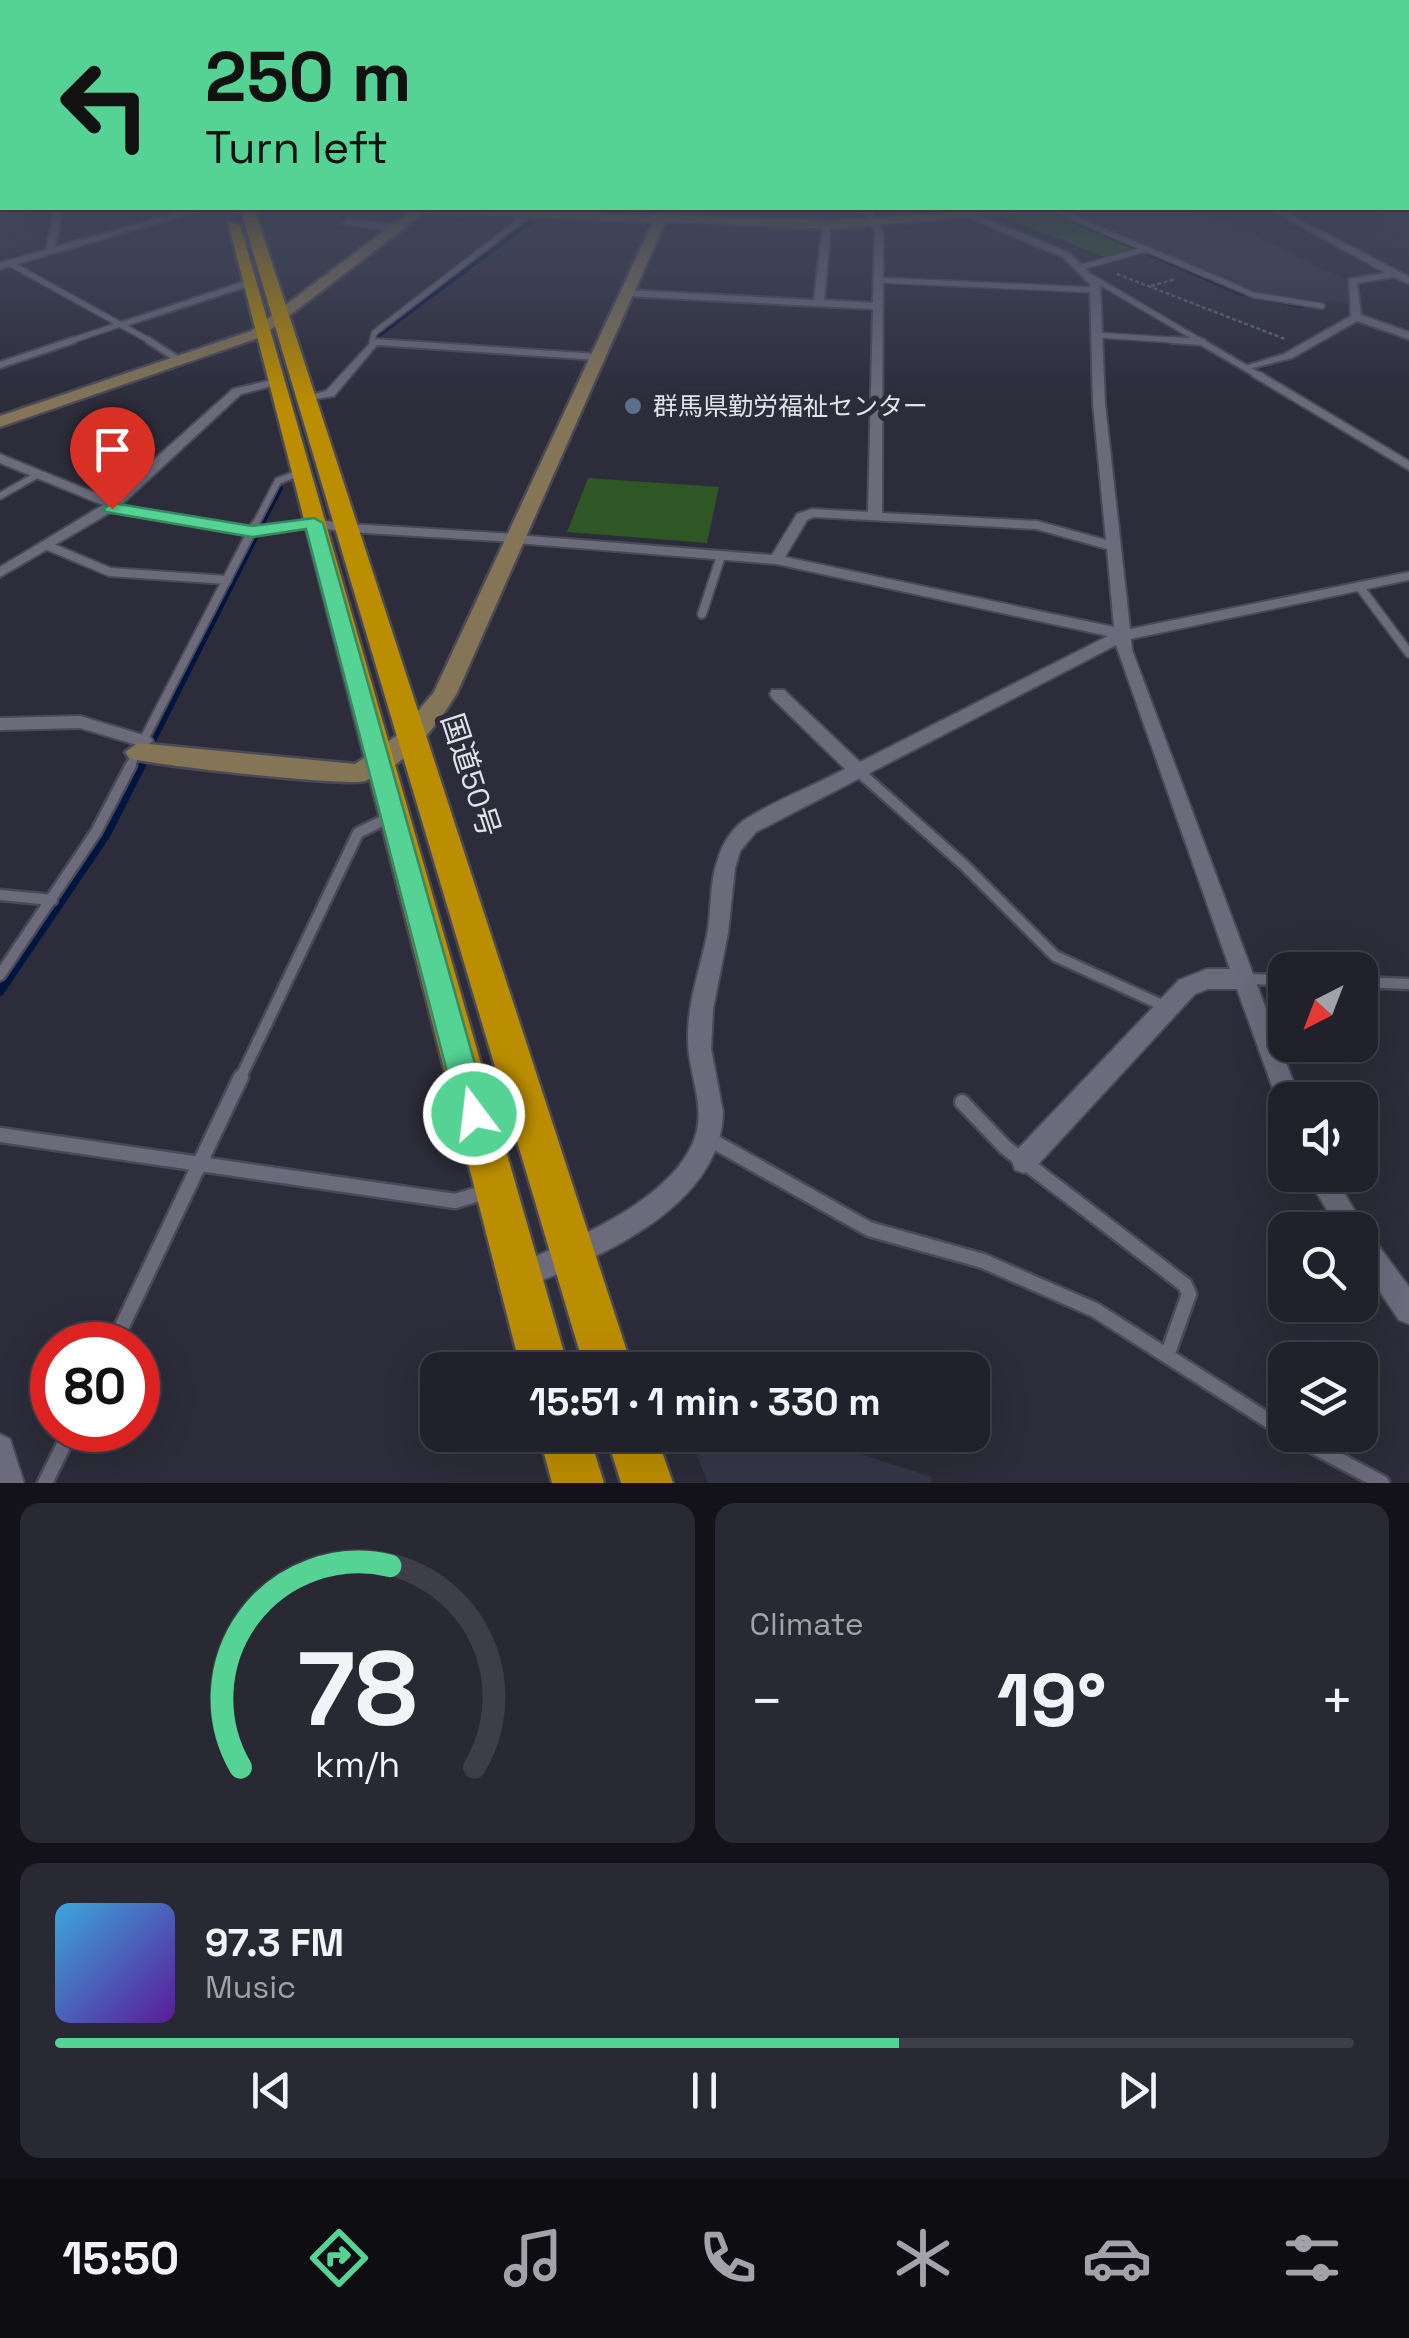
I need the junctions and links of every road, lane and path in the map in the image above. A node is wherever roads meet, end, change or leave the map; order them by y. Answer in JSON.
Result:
{"nodes":[{"id":1,"x":11,"y":268,"type":"edge"},
{"id":2,"x":254,"y":268,"type":"edge"},
{"id":3,"x":258,"y":268,"type":"edge"},
{"id":4,"x":342,"y":268,"type":"edge"},
{"id":5,"x":458,"y":268,"type":"edge"},
{"id":6,"x":638,"y":268,"type":"edge"},
{"id":7,"x":823,"y":268,"type":"edge"},
{"id":8,"x":878,"y":268,"type":"edge"},
{"id":9,"x":1082,"y":268,"type":"edge"},
{"id":10,"x":1105,"y":268,"type":"edge"},
{"id":11,"x":1192,"y":268,"type":"edge"},
{"id":12,"x":1385,"y":268,"type":"edge"},
{"id":13,"x":1396,"y":274,"type":"junction"},
{"id":14,"x":1091,"y":275,"type":"junction"},
{"id":15,"x":330,"y":277,"type":"junction"},
{"id":16,"x":878,"y":280,"type":"junction"},
{"id":17,"x":260,"y":282,"type":"junction"},
{"id":18,"x":1409,"y":282,"type":"edge"},
{"id":19,"x":627,"y":292,"type":"junction"},
{"id":20,"x":819,"y":303,"type":"junction"},
{"id":21,"x":878,"y":306,"type":"junction"},
{"id":22,"x":1322,"y":306,"type":"dead end"},
{"id":23,"x":1356,"y":317,"type":"junction"},
{"id":24,"x":271,"y":322,"type":"junction"},
{"id":25,"x":121,"y":324,"type":"junction"},
{"id":26,"x":1096,"y":335,"type":"junction"},
{"id":27,"x":1409,"y":336,"type":"edge"},
{"id":28,"x":372,"y":342,"type":"junction"},
{"id":29,"x":1204,"y":342,"type":"junction"},
{"id":30,"x":1304,"y":346,"type":"junction"},
{"id":31,"x":598,"y":356,"type":"junction"},
{"id":32,"x":178,"y":360,"type":"junction"},
{"id":33,"x":0,"y":364,"type":"edge"},
{"id":34,"x":1252,"y":371,"type":"junction"},
{"id":35,"x":276,"y":382,"type":"junction"},
{"id":36,"x":308,"y":399,"type":"junction"},
{"id":37,"x":0,"y":422,"type":"edge"},
{"id":38,"x":0,"y":458,"type":"edge"},
{"id":39,"x":1409,"y":466,"type":"edge"},
{"id":40,"x":301,"y":472,"type":"junction"},
{"id":41,"x":38,"y":475,"type":"junction"},
{"id":42,"x":0,"y":496,"type":"edge"},
{"id":43,"x":110,"y":506,"type":"junction"},
{"id":44,"x":875,"y":515,"type":"junction"},
{"id":45,"x":314,"y":523,"type":"junction"},
{"id":46,"x":346,"y":528,"type":"junction"},
{"id":47,"x":252,"y":532,"type":"junction"},
{"id":48,"x":516,"y":538,"type":"junction"},
{"id":49,"x":48,"y":546,"type":"junction"},
{"id":50,"x":1112,"y":546,"type":"junction"},
{"id":51,"x":721,"y":556,"type":"junction"},
{"id":52,"x":776,"y":560,"type":"junction"},
{"id":53,"x":0,"y":573,"type":"edge"},
{"id":54,"x":1409,"y":576,"type":"edge"},
{"id":55,"x":227,"y":580,"type":"junction"},
{"id":56,"x":1359,"y":586,"type":"junction"},
{"id":57,"x":702,"y":614,"type":"dead end"},
{"id":58,"x":1121,"y":636,"type":"junction"},
{"id":59,"x":1409,"y":653,"type":"edge"},
{"id":60,"x":778,"y":694,"type":"dead end"},
{"id":61,"x":0,"y":724,"type":"edge"},
{"id":62,"x":410,"y":736,"type":"junction"},
{"id":63,"x":141,"y":746,"type":"junction"},
{"id":64,"x":378,"y":762,"type":"junction"},
{"id":65,"x":857,"y":770,"type":"junction"},
{"id":66,"x":394,"y":816,"type":"junction"},
{"id":67,"x":0,"y":895,"type":"edge"},
{"id":68,"x":52,"y":900,"type":"junction"},
{"id":69,"x":0,"y":974,"type":"edge"},
{"id":70,"x":1244,"y":979,"type":"junction"},
{"id":71,"x":1268,"y":980,"type":"edge"},
{"id":72,"x":1378,"y":983,"type":"edge"},
{"id":73,"x":1409,"y":984,"type":"edge"},
{"id":74,"x":1166,"y":1007,"type":"junction"},
{"id":75,"x":1281,"y":1082,"type":"edge"},
{"id":76,"x":962,"y":1102,"type":"dead end"},
{"id":77,"x":0,"y":1136,"type":"edge"},
{"id":78,"x":708,"y":1139,"type":"junction"},
{"id":79,"x":1024,"y":1161,"type":"junction"},
{"id":80,"x":200,"y":1167,"type":"junction"},
{"id":81,"x":494,"y":1189,"type":"junction"},
{"id":82,"x":572,"y":1253,"type":"junction"},
{"id":83,"x":1378,"y":1265,"type":"edge"},
{"id":84,"x":517,"y":1278,"type":"junction"},
{"id":85,"x":1409,"y":1310,"type":"edge"},
{"id":86,"x":123,"y":1322,"type":"edge"},
{"id":87,"x":539,"y":1352,"type":"edge"},
{"id":88,"x":603,"y":1352,"type":"edge"},
{"id":89,"x":1167,"y":1356,"type":"junction"},
{"id":90,"x":1268,"y":1420,"type":"edge"},
{"id":91,"x":0,"y":1449,"type":"edge"},
{"id":92,"x":60,"y":1452,"type":"edge"},
{"id":93,"x":569,"y":1452,"type":"edge"},
{"id":94,"x":637,"y":1452,"type":"edge"},
{"id":95,"x":1324,"y":1452,"type":"edge"},
{"id":96,"x":9,"y":1483,"type":"edge"},
{"id":97,"x":45,"y":1483,"type":"edge"},
{"id":98,"x":578,"y":1483,"type":"edge"},
{"id":99,"x":648,"y":1483,"type":"edge"},
{"id":100,"x":1382,"y":1483,"type":"edge"}],
"edges":[{"from":1,"to":25,"type":"lane"},
{"from":2,"to":17,"type":"highway","name":"国道50号"},
{"from":3,"to":17,"type":"highway","name":"国道50号"},
{"from":4,"to":15,"type":"street"},
{"from":5,"to":28,"type":"lane"},
{"from":6,"to":19,"type":"street"},
{"from":7,"to":20,"type":"street"},
{"from":8,"to":16,"type":"street"},
{"from":9,"to":14,"type":"street"},
{"from":10,"to":14,"type":"lane"},
{"from":11,"to":22,"type":"lane"},
{"from":12,"to":13,"type":"street"},
{"from":13,"to":18,"type":"street"},
{"from":13,"to":23,"type":"street"},
{"from":14,"to":16,"type":"lane"},
{"from":14,"to":26,"type":"street"},
{"from":14,"to":29,"type":"lane"},
{"from":14,"to":30,"type":"path"},
{"from":15,"to":17,"type":"street"},
{"from":15,"to":24,"type":"street"},
{"from":16,"to":21,"type":"street"},
{"from":17,"to":24,"type":"highway","name":"国道50号"},
{"from":17,"to":25,"type":"street"},
{"from":19,"to":20,"type":"street"},
{"from":19,"to":31,"type":"street"},
{"from":20,"to":21,"type":"street"},
{"from":21,"to":44,"type":"street"},
{"from":23,"to":27,"type":"street"},
{"from":23,"to":30,"type":"street"},
{"from":24,"to":32,"type":"street"},
{"from":24,"to":35,"type":"highway","name":"国道50号"},
{"from":24,"to":36,"type":"highway","name":"国道50号"},
{"from":25,"to":32,"type":"lane"},
{"from":25,"to":33,"type":"lane"},
{"from":26,"to":29,"type":"lane"},
{"from":26,"to":50,"type":"street"},
{"from":28,"to":31,"type":"street"},
{"from":28,"to":36,"type":"street"},
{"from":29,"to":34,"type":"lane"},
{"from":30,"to":34,"type":"street"},
{"from":31,"to":48,"type":"street"},
{"from":32,"to":37,"type":"street"},
{"from":34,"to":39,"type":"street"},
{"from":35,"to":40,"type":"highway","name":"国道50号"},
{"from":35,"to":43,"type":"street"},
{"from":36,"to":46,"type":"highway","name":"国道50号"},
{"from":38,"to":41,"type":"street"},
{"from":40,"to":45,"type":"highway","name":"国道50号"},
{"from":40,"to":47,"type":"lane"},
{"from":41,"to":42,"type":"lane"},
{"from":41,"to":43,"type":"street"},
{"from":43,"to":47,"type":"lane"},
{"from":43,"to":49,"type":"street"},
{"from":44,"to":50,"type":"street"},
{"from":44,"to":52,"type":"street"},
{"from":45,"to":46,"type":"street"},
{"from":45,"to":47,"type":"street"},
{"from":45,"to":64,"type":"highway","name":"国道50号"},
{"from":46,"to":48,"type":"lane"},
{"from":46,"to":62,"type":"highway","name":"国道50号"},
{"from":47,"to":55,"type":"lane"},
{"from":48,"to":51,"type":"street"},
{"from":48,"to":62,"type":"street"},
{"from":49,"to":53,"type":"street"},
{"from":49,"to":55,"type":"lane"},
{"from":50,"to":58,"type":"street"},
{"from":51,"to":52,"type":"street"},
{"from":51,"to":57,"type":"lane"},
{"from":52,"to":58,"type":"street"},
{"from":54,"to":56,"type":"street"},
{"from":55,"to":63,"type":"lane"},
{"from":56,"to":58,"type":"street"},
{"from":56,"to":59,"type":"lane"},
{"from":58,"to":65,"type":"street"},
{"from":58,"to":70,"type":"street"},
{"from":60,"to":65,"type":"street"},
{"from":61,"to":63,"type":"street"},
{"from":62,"to":64,"type":"street"},
{"from":62,"to":82,"type":"highway","name":"国道50号"},
{"from":63,"to":64,"type":"street"},
{"from":63,"to":68,"type":"lane"},
{"from":64,"to":66,"type":"highway","name":"国道50号"},
{"from":65,"to":74,"type":"lane"},
{"from":65,"to":78,"type":"street"},
{"from":66,"to":80,"type":"lane"},
{"from":66,"to":81,"type":"highway","name":"国道50号"},
{"from":67,"to":68,"type":"lane"},
{"from":68,"to":69,"type":"lane"},
{"from":70,"to":71,"type":"lane"},
{"from":70,"to":74,"type":"street"},
{"from":70,"to":75,"type":"street"},
{"from":72,"to":73,"type":"lane"},
{"from":74,"to":79,"type":"street"},
{"from":76,"to":79,"type":"lane"},
{"from":77,"to":80,"type":"lane"},
{"from":78,"to":82,"type":"street"},
{"from":78,"to":89,"type":"lane"},
{"from":79,"to":89,"type":"lane"},
{"from":80,"to":81,"type":"lane"},
{"from":80,"to":86,"type":"lane"},
{"from":81,"to":84,"type":"highway","name":"国道50号"},
{"from":82,"to":84,"type":"street"},
{"from":82,"to":88,"type":"highway","name":"国道50号"},
{"from":83,"to":85,"type":"street"},
{"from":84,"to":87,"type":"highway","name":"国道50号"},
{"from":89,"to":90,"type":"lane"},
{"from":91,"to":96,"type":"street"},
{"from":92,"to":97,"type":"lane"},
{"from":93,"to":98,"type":"highway"},
{"from":94,"to":99,"type":"highway"},
{"from":95,"to":100,"type":"lane"}]}
